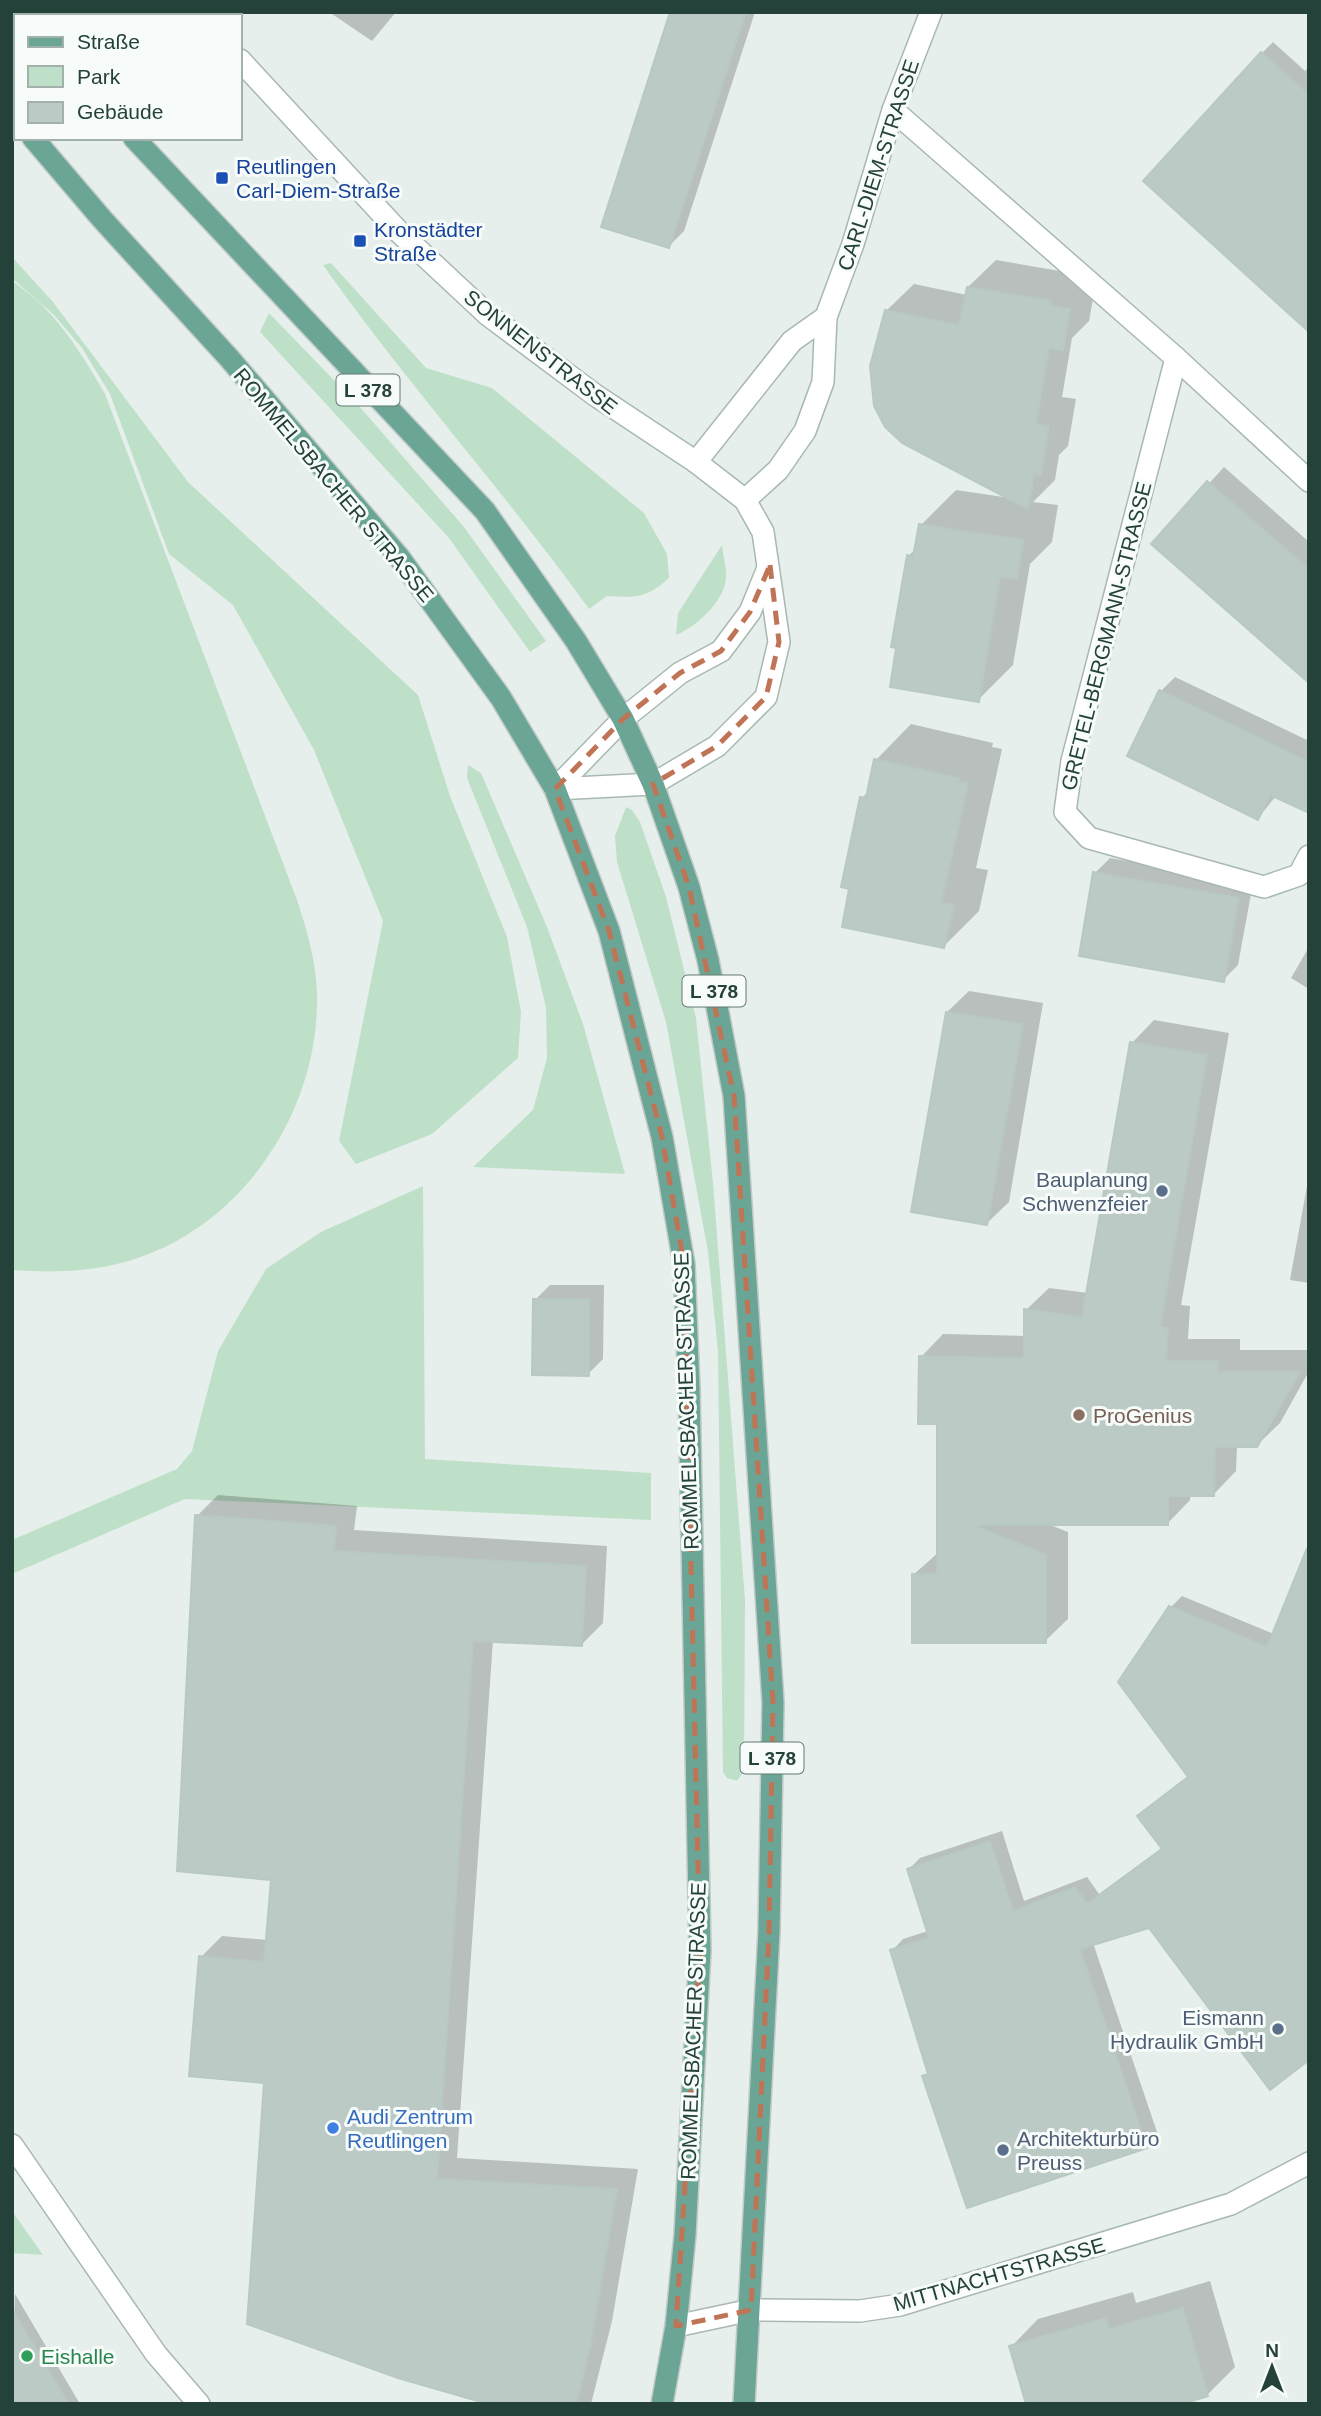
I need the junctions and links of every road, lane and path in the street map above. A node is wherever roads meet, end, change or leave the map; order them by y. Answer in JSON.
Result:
{"nodes":[{"id":1,"x":932,"y":12,"type":"edge"},
{"id":2,"x":242,"y":62,"type":"edge"},
{"id":3,"x":893,"y":110,"type":"junction"},
{"id":4,"x":35,"y":140,"type":"edge"},
{"id":5,"x":136,"y":140,"type":"edge"},
{"id":6,"x":826,"y":317,"type":"junction"},
{"id":7,"x":1176,"y":358,"type":"junction"},
{"id":8,"x":696,"y":462,"type":"junction"},
{"id":9,"x":1309,"y":481,"type":"edge"},
{"id":10,"x":746,"y":500,"type":"junction"},
{"id":11,"x":770,"y":565,"type":"junction"},
{"id":12,"x":623,"y":719,"type":"junction"},
{"id":13,"x":653,"y":783,"type":"junction"},
{"id":14,"x":555,"y":789,"type":"junction"},
{"id":15,"x":1309,"y":856,"type":"edge"},
{"id":16,"x":12,"y":2146,"type":"edge"},
{"id":17,"x":1309,"y":2164,"type":"edge"},
{"id":18,"x":751,"y":2310,"type":"junction"},
{"id":19,"x":676,"y":2326,"type":"junction"},
{"id":20,"x":199,"y":2404,"type":"edge"},
{"id":21,"x":662,"y":2404,"type":"edge"},
{"id":22,"x":744,"y":2404,"type":"edge"}],
"edges":[{"from":1,"to":3,"type":"street","name":"CARL-DIEM-STRASSE"},
{"from":2,"to":8,"type":"street","name":"SONNENSTRASSE"},
{"from":3,"to":6,"type":"street","name":"CARL-DIEM-STRASSE"},
{"from":3,"to":7,"type":"street"},
{"from":4,"to":14,"type":"main road","name":"ROMMELSBACHER STRASSE"},
{"from":5,"to":12,"type":"main road","number":"L 378"},
{"from":6,"to":8,"type":"street"},
{"from":6,"to":10,"type":"street","name":"CARL-DIEM-STRASSE"},
{"from":7,"to":9,"type":"street"},
{"from":7,"to":15,"type":"street","name":"GRETEL-BERGMANN-STRASSE"},
{"from":8,"to":10,"type":"street","name":"SONNENSTRASSE"},
{"from":10,"to":11,"type":"street"},
{"from":11,"to":12,"type":"street"},
{"from":11,"to":13,"type":"street"},
{"from":12,"to":13,"type":"main road","number":"L 378"},
{"from":12,"to":14,"type":"street"},
{"from":13,"to":14,"type":"street"},
{"from":13,"to":18,"type":"main road","number":"L 378"},
{"from":14,"to":19,"type":"main road","name":"ROMMELSBACHER STRASSE"},
{"from":16,"to":20,"type":"street"},
{"from":17,"to":18,"type":"street","name":"MITTNACHTSTRASSE"},
{"from":18,"to":19,"type":"street","name":"MITTNACHTSTRASSE"},
{"from":18,"to":22,"type":"main road","number":"L 378"},
{"from":19,"to":21,"type":"main road","name":"ROMMELSBACHER STRASSE"}]}
